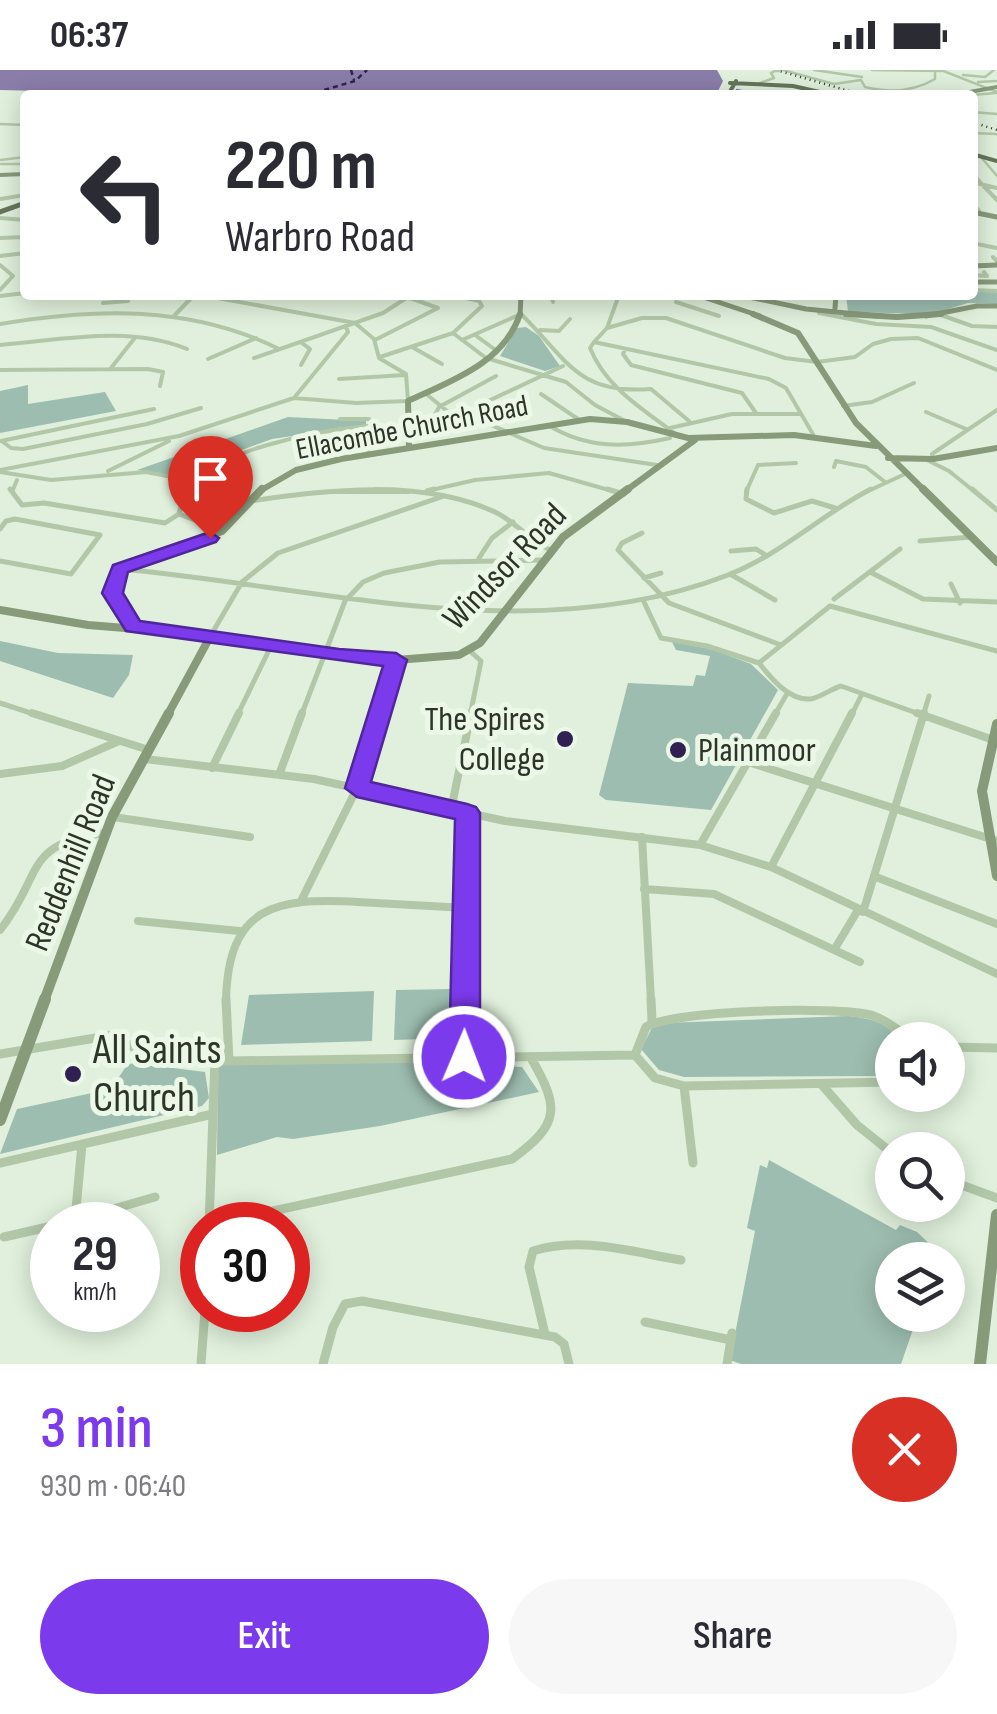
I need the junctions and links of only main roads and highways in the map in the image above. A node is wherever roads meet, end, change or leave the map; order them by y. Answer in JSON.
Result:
{"nodes":[{"id":1,"x":728,"y":90,"type":"edge"},
{"id":2,"x":803,"y":90,"type":"edge"}],
"edges":[{"from":1,"to":2,"type":"main road"}]}
